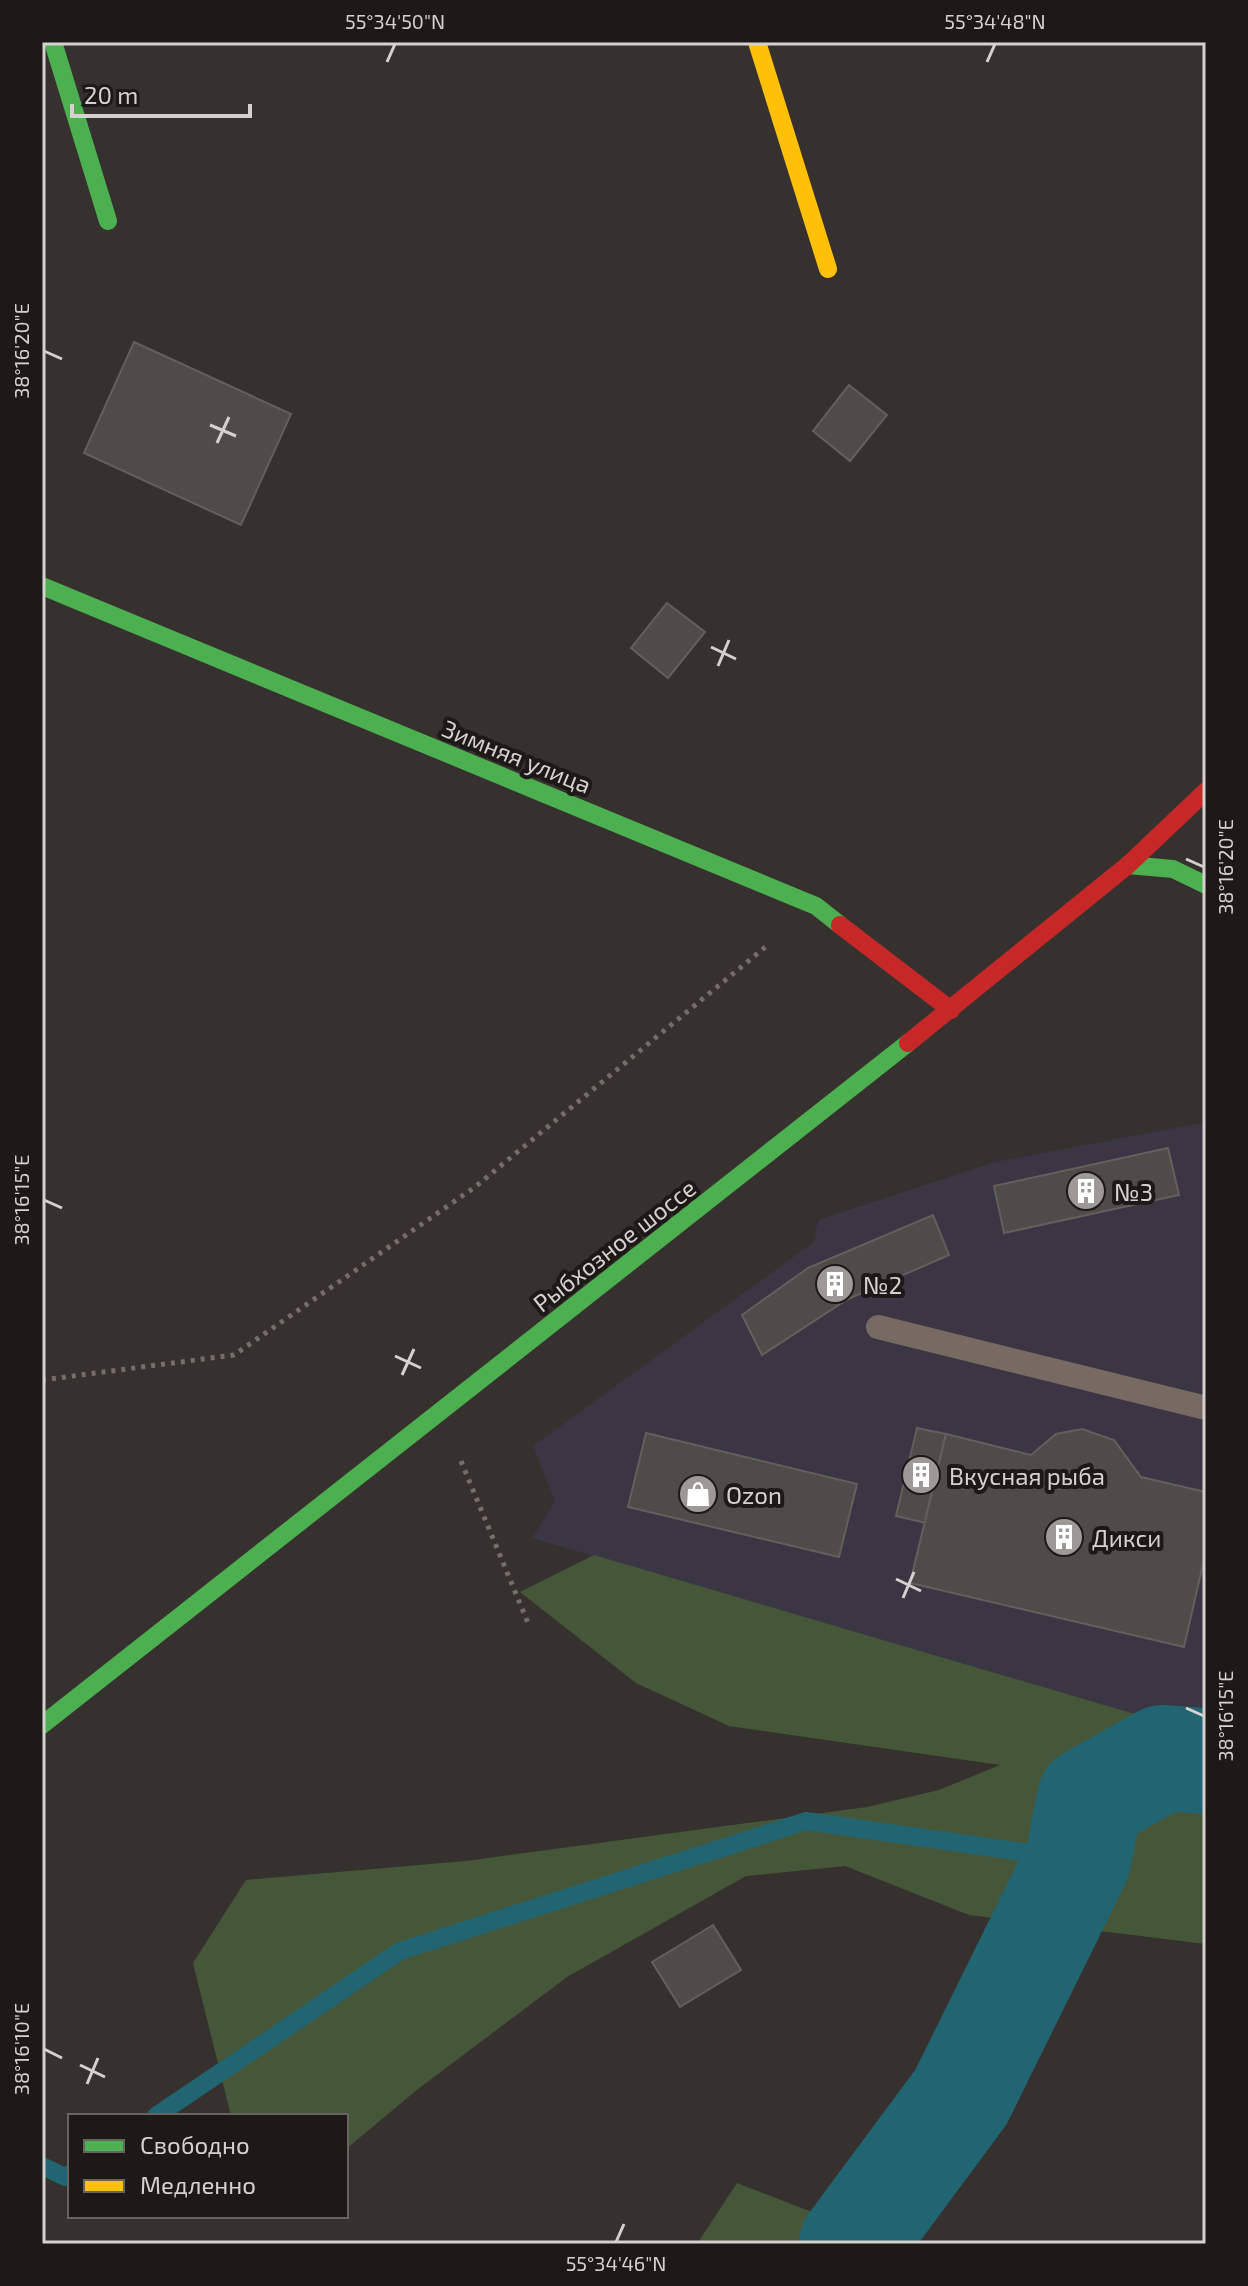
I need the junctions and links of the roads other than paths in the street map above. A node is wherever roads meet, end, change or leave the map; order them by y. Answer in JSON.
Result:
{"nodes":[{"id":1,"x":53,"y":42,"type":"edge"},
{"id":2,"x":757,"y":42,"type":"edge"},
{"id":3,"x":108,"y":221,"type":"dead end"},
{"id":4,"x":828,"y":269,"type":"dead end"},
{"id":5,"x":42,"y":586,"type":"edge"},
{"id":6,"x":1206,"y":791,"type":"edge"},
{"id":7,"x":1128,"y":865,"type":"junction"},
{"id":8,"x":1206,"y":885,"type":"edge"},
{"id":9,"x":951,"y":1010,"type":"junction"},
{"id":10,"x":878,"y":1327,"type":"dead end"},
{"id":11,"x":1206,"y":1408,"type":"edge"},
{"id":12,"x":42,"y":1725,"type":"edge"}],
"edges":[{"from":1,"to":3,"type":"street"},
{"from":2,"to":4,"type":"street"},
{"from":5,"to":9,"type":"street","name":"Зимняя улица"},
{"from":6,"to":7,"type":"street","name":"Рыбхозное шоссе"},
{"from":7,"to":8,"type":"street"},
{"from":7,"to":9,"type":"street","name":"Рыбхозное шоссе"},
{"from":9,"to":12,"type":"street","name":"Рыбхозное шоссе"},
{"from":10,"to":11,"type":"lane"}]}
